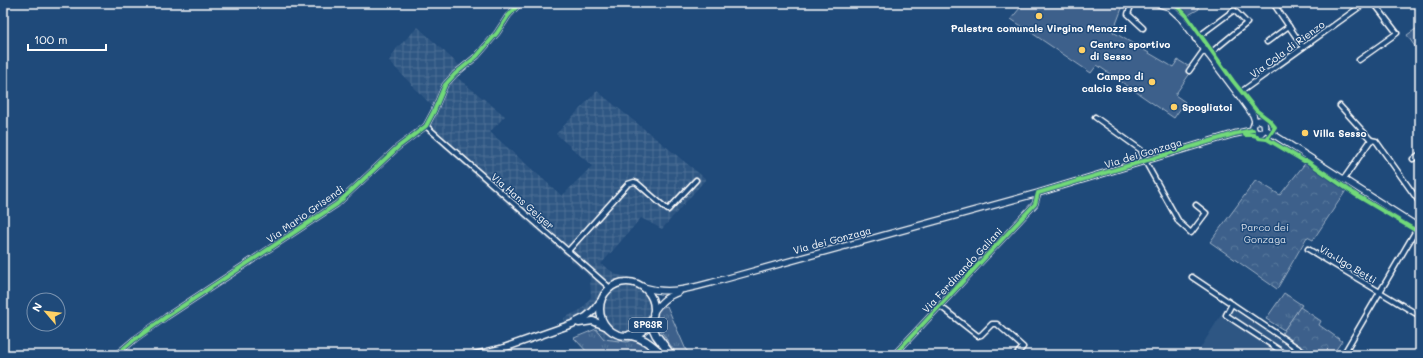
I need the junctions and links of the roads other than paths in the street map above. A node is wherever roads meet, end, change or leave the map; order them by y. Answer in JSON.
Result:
{"nodes":[{"id":1,"x":520,"y":3,"type":"edge"},
{"id":2,"x":1132,"y":3,"type":"edge"},
{"id":3,"x":1156,"y":3,"type":"edge"},
{"id":4,"x":1273,"y":3,"type":"edge"},
{"id":5,"x":1365,"y":3,"type":"edge"},
{"id":6,"x":1374,"y":3,"type":"edge"},
{"id":7,"x":1170,"y":5,"type":"edge"},
{"id":8,"x":1289,"y":26,"type":"junction"},
{"id":9,"x":1143,"y":28,"type":"dead end"},
{"id":10,"x":1196,"y":39,"type":"junction"},
{"id":11,"x":1267,"y":42,"type":"dead end"},
{"id":12,"x":1303,"y":48,"type":"junction"},
{"id":13,"x":1204,"y":50,"type":"junction"},
{"id":14,"x":1208,"y":55,"type":"junction"},
{"id":15,"x":1359,"y":60,"type":"dead end"},
{"id":16,"x":1189,"y":71,"type":"dead end"},
{"id":17,"x":1238,"y":94,"type":"junction"},
{"id":18,"x":1340,"y":106,"type":"dead end"},
{"id":19,"x":1095,"y":117,"type":"dead end"},
{"id":20,"x":1255,"y":121,"type":"junction"},
{"id":21,"x":426,"y":126,"type":"junction"},
{"id":22,"x":1265,"y":129,"type":"junction"},
{"id":23,"x":1254,"y":130,"type":"junction"},
{"id":24,"x":1371,"y":140,"type":"junction"},
{"id":25,"x":1420,"y":154,"type":"edge"},
{"id":26,"x":1413,"y":159,"type":"dead end"},
{"id":27,"x":1145,"y":161,"type":"junction"},
{"id":28,"x":696,"y":180,"type":"dead end"},
{"id":29,"x":1343,"y":180,"type":"junction"},
{"id":30,"x":1038,"y":194,"type":"junction"},
{"id":31,"x":1420,"y":203,"type":"edge"},
{"id":32,"x":1196,"y":205,"type":"dead end"},
{"id":33,"x":1419,"y":228,"type":"edge"},
{"id":34,"x":1308,"y":248,"type":"dead end"},
{"id":35,"x":568,"y":251,"type":"junction"},
{"id":36,"x":1192,"y":277,"type":"dead end"},
{"id":37,"x":642,"y":287,"type":"junction"},
{"id":38,"x":610,"y":288,"type":"junction"},
{"id":39,"x":685,"y":289,"type":"junction"},
{"id":40,"x":1380,"y":292,"type":"junction"},
{"id":41,"x":602,"y":299,"type":"junction"},
{"id":42,"x":1232,"y":304,"type":"junction"},
{"id":43,"x":940,"y":306,"type":"junction"},
{"id":44,"x":653,"y":313,"type":"junction"},
{"id":45,"x":1420,"y":316,"type":"edge"},
{"id":46,"x":650,"y":322,"type":"junction"},
{"id":47,"x":572,"y":324,"type":"junction"},
{"id":48,"x":606,"y":326,"type":"junction"},
{"id":49,"x":630,"y":335,"type":"junction"},
{"id":50,"x":1297,"y":348,"type":"junction"},
{"id":51,"x":1345,"y":353,"type":"edge"},
{"id":52,"x":116,"y":355,"type":"edge"},
{"id":53,"x":475,"y":355,"type":"edge"},
{"id":54,"x":663,"y":355,"type":"edge"},
{"id":55,"x":671,"y":355,"type":"edge"},
{"id":56,"x":894,"y":355,"type":"edge"},
{"id":57,"x":1016,"y":355,"type":"edge"},
{"id":58,"x":1287,"y":355,"type":"edge"},
{"id":59,"x":1292,"y":355,"type":"edge"},
{"id":60,"x":1308,"y":355,"type":"edge"},
{"id":61,"x":1352,"y":355,"type":"edge"}],
"edges":[{"from":1,"to":21,"type":"street","name":"Via Mario Grisendi"},
{"from":2,"to":9,"type":"street"},
{"from":3,"to":7,"type":"main road"},
{"from":4,"to":8,"type":"street"},
{"from":5,"to":12,"type":"street","name":"Via Cola di Rienzo"},
{"from":6,"to":15,"type":"street"},
{"from":7,"to":10,"type":"main road"},
{"from":8,"to":11,"type":"street"},
{"from":8,"to":12,"type":"street"},
{"from":10,"to":13,"type":"main road"},
{"from":10,"to":14,"type":"street"},
{"from":12,"to":17,"type":"street","name":"Via Cola di Rienzo"},
{"from":13,"to":14,"type":"main road"},
{"from":13,"to":16,"type":"street"},
{"from":14,"to":17,"type":"main road"},
{"from":17,"to":20,"type":"main road"},
{"from":18,"to":24,"type":"street"},
{"from":19,"to":27,"type":"street","name":"Via dei Gonzaga"},
{"from":20,"to":22,"type":"main road"},
{"from":20,"to":23,"type":"main road"},
{"from":21,"to":35,"type":"street","name":"Via Hans Geiger"},
{"from":21,"to":52,"type":"street","name":"Via Mario Grisendi"},
{"from":22,"to":23,"type":"main road","name":"Via dei Gonzaga"},
{"from":22,"to":29,"type":"main road"},
{"from":23,"to":27,"type":"main road","name":"Via dei Gonzaga"},
{"from":24,"to":29,"type":"street"},
{"from":24,"to":31,"type":"street"},
{"from":25,"to":26,"type":"street"},
{"from":27,"to":30,"type":"main road","name":"Via dei Gonzaga"},
{"from":27,"to":32,"type":"street"},
{"from":28,"to":35,"type":"street"},
{"from":29,"to":33,"type":"main road"},
{"from":30,"to":39,"type":"main road","name":"Via dei Gonzaga"},
{"from":30,"to":43,"type":"street","name":"Via Ferdinando Galiani"},
{"from":33,"to":40,"type":"street","name":"Via Ugo Betti"},
{"from":34,"to":40,"type":"street","name":"Via Ugo Betti"},
{"from":35,"to":38,"type":"street","name":"Via Hans Geiger"},
{"from":36,"to":42,"type":"street"},
{"from":37,"to":38,"type":"main road"},
{"from":37,"to":39,"type":"main road","name":"Via dei Gonzaga"},
{"from":37,"to":44,"type":"main road","number":"SP63R"},
{"from":38,"to":41,"type":"main road","number":"SP63R"},
{"from":39,"to":44,"type":"main road","name":"Via dei Gonzaga"},
{"from":40,"to":45,"type":"street","name":"Via Ugo Betti"},
{"from":40,"to":51,"type":"street","name":"Via Ugo Betti"},
{"from":41,"to":47,"type":"main road","number":"SP63R"},
{"from":41,"to":48,"type":"main road"},
{"from":42,"to":50,"type":"street"},
{"from":42,"to":58,"type":"street"},
{"from":43,"to":56,"type":"street","name":"Via Ferdinando Galiani"},
{"from":43,"to":57,"type":"street"},
{"from":44,"to":46,"type":"main road","number":"SP63R"},
{"from":46,"to":49,"type":"main road","number":"SP63R"},
{"from":46,"to":55,"type":"highway","number":"SP63R"},
{"from":47,"to":48,"type":"main road","number":"SP63R"},
{"from":47,"to":53,"type":"main road","number":"SP63R"},
{"from":48,"to":49,"type":"main road","number":"SP63R"},
{"from":49,"to":54,"type":"highway","number":"SP63R"},
{"from":50,"to":59,"type":"street"},
{"from":50,"to":60,"type":"street"},
{"from":51,"to":61,"type":"street"}]}
